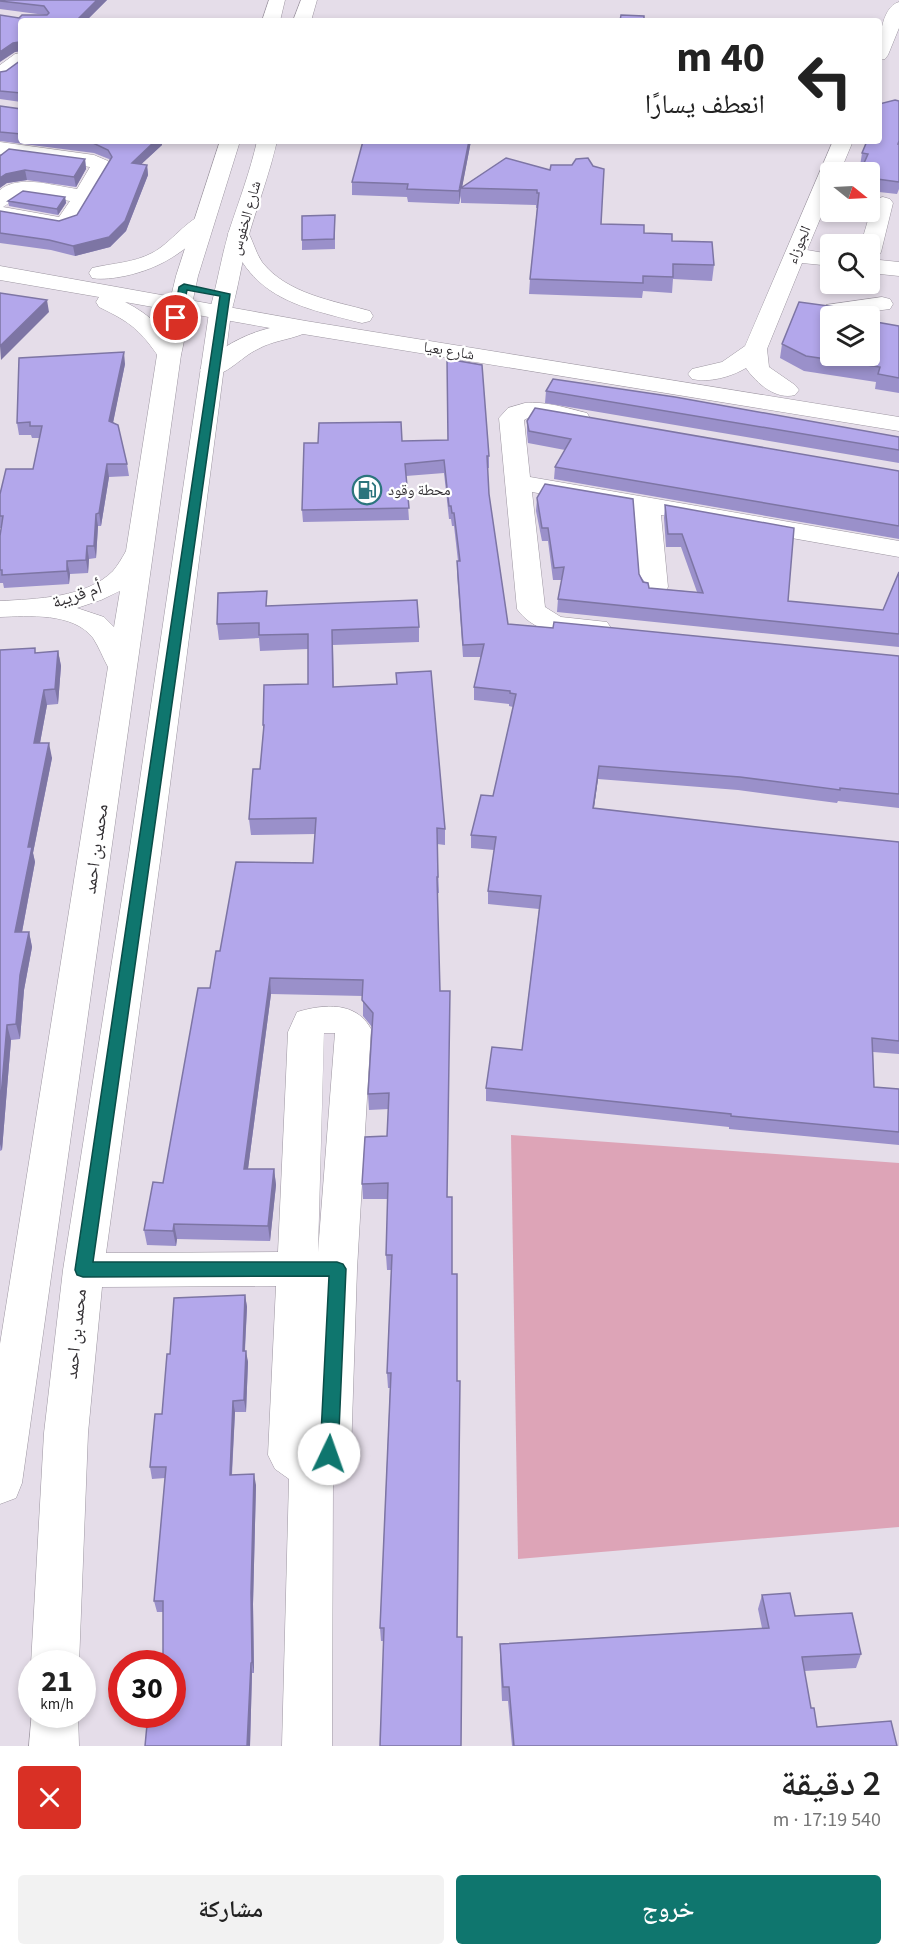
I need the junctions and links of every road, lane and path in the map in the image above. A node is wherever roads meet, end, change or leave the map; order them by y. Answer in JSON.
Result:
{"nodes":[{"id":1,"x":277,"y":0,"type":"edge"},
{"id":2,"x":309,"y":0,"type":"edge"},
{"id":3,"x":899,"y":7,"type":"edge"},
{"id":4,"x":272,"y":18,"type":"edge"},
{"id":5,"x":303,"y":18,"type":"edge"},
{"id":6,"x":895,"y":27,"type":"edge"},
{"id":7,"x":882,"y":50,"type":"edge"},
{"id":8,"x":18,"y":60,"type":"edge"},
{"id":9,"x":0,"y":74,"type":"edge"},
{"id":10,"x":229,"y":144,"type":"edge"},
{"id":11,"x":266,"y":144,"type":"edge"},
{"id":12,"x":842,"y":144,"type":"edge"},
{"id":13,"x":0,"y":148,"type":"edge"},
{"id":14,"x":81,"y":196,"type":"junction"},
{"id":15,"x":0,"y":202,"type":"edge"},
{"id":16,"x":883,"y":203,"type":"dead end"},
{"id":17,"x":0,"y":213,"type":"edge"},
{"id":18,"x":205,"y":220,"type":"junction"},
{"id":19,"x":239,"y":233,"type":"junction"},
{"id":20,"x":875,"y":234,"type":"edge"},
{"id":21,"x":795,"y":255,"type":"junction"},
{"id":22,"x":0,"y":258,"type":"edge"},
{"id":23,"x":820,"y":259,"type":"edge"},
{"id":24,"x":880,"y":267,"type":"edge"},
{"id":25,"x":899,"y":268,"type":"edge"},
{"id":26,"x":0,"y":273,"type":"edge"},
{"id":27,"x":100,"y":273,"type":"junction"},
{"id":28,"x":46,"y":282,"type":"junction"},
{"id":29,"x":871,"y":294,"type":"edge"},
{"id":30,"x":181,"y":296,"type":"junction"},
{"id":31,"x":223,"y":303,"type":"junction"},
{"id":32,"x":890,"y":308,"type":"edge"},
{"id":33,"x":362,"y":316,"type":"junction"},
{"id":34,"x":306,"y":328,"type":"junction"},
{"id":35,"x":755,"y":349,"type":"junction"},
{"id":36,"x":169,"y":355,"type":"junction"},
{"id":37,"x":212,"y":370,"type":"junction"},
{"id":38,"x":700,"y":374,"type":"junction"},
{"id":39,"x":787,"y":390,"type":"junction"},
{"id":40,"x":899,"y":408,"type":"edge"},
{"id":41,"x":596,"y":421,"type":"edge"},
{"id":42,"x":899,"y":424,"type":"edge"},
{"id":43,"x":517,"y":483,"type":"junction"},
{"id":44,"x":646,"y":505,"type":"junction"},
{"id":45,"x":899,"y":549,"type":"edge"},
{"id":46,"x":139,"y":552,"type":"junction"},
{"id":47,"x":654,"y":587,"type":"edge"},
{"id":48,"x":35,"y":608,"type":"junction"},
{"id":49,"x":0,"y":609,"type":"edge"},
{"id":50,"x":618,"y":630,"type":"edge"},
{"id":51,"x":122,"y":667,"type":"junction"},
{"id":52,"x":298,"y":1269,"type":"junction"},
{"id":53,"x":337,"y":1269,"type":"junction"},
{"id":54,"x":83,"y":1270,"type":"junction"},
{"id":55,"x":311,"y":1468,"type":"junction"},
{"id":56,"x":0,"y":1483,"type":"edge"},
{"id":57,"x":56,"y":1650,"type":"edge"},
{"id":58,"x":54,"y":1728,"type":"edge"},
{"id":59,"x":54,"y":1746,"type":"edge"},
{"id":60,"x":307,"y":1746,"type":"edge"}],
"edges":[{"from":1,"to":4,"type":"street"},
{"from":2,"to":5,"type":"street"},
{"from":3,"to":6,"type":"street"},
{"from":6,"to":7,"type":"street"},
{"from":8,"to":9,"type":"street"},
{"from":10,"to":18,"type":"street"},
{"from":11,"to":19,"type":"street","name":"شارع الخفوس"},
{"from":12,"to":21,"type":"street","name":"الجوزاء"},
{"from":13,"to":14,"type":"street"},
{"from":14,"to":15,"type":"street"},
{"from":14,"to":17,"type":"street"},
{"from":16,"to":20,"type":"street"},
{"from":18,"to":27,"type":"street"},
{"from":18,"to":30,"type":"street"},
{"from":19,"to":31,"type":"street","name":"شارع الخفوس"},
{"from":19,"to":33,"type":"street"},
{"from":21,"to":23,"type":"street"},
{"from":21,"to":35,"type":"street","name":"الجوزاء"},
{"from":22,"to":27,"type":"street","name":"شارع بعيا"},
{"from":24,"to":25,"type":"street"},
{"from":26,"to":28,"type":"street","name":"شارع بعيا"},
{"from":27,"to":30,"type":"street","name":"شارع بعيا"},
{"from":28,"to":30,"type":"street","name":"شارع بعيا"},
{"from":28,"to":36,"type":"street"},
{"from":29,"to":32,"type":"street"},
{"from":30,"to":31,"type":"street","name":"شارع بعيا"},
{"from":30,"to":36,"type":"street","name":"محمد بن احمد"},
{"from":31,"to":33,"type":"street","name":"شارع بعيا"},
{"from":31,"to":34,"type":"street","name":"شارع بعيا"},
{"from":31,"to":37,"type":"street","name":"محمد بن احمد"},
{"from":33,"to":38,"type":"street","name":"شارع بعيا"},
{"from":34,"to":37,"type":"street"},
{"from":34,"to":42,"type":"street","name":"شارع بعيا"},
{"from":35,"to":38,"type":"street"},
{"from":35,"to":39,"type":"street"},
{"from":36,"to":46,"type":"street","name":"محمد بن احمد"},
{"from":37,"to":54,"type":"street","name":"محمد بن احمد"},
{"from":38,"to":39,"type":"street","name":"شارع بعيا"},
{"from":39,"to":40,"type":"street","name":"شارع بعيا"},
{"from":41,"to":43,"type":"street"},
{"from":43,"to":44,"type":"street"},
{"from":43,"to":50,"type":"street"},
{"from":44,"to":45,"type":"street"},
{"from":44,"to":47,"type":"street"},
{"from":46,"to":48,"type":"street","name":"أم قريبة"},
{"from":46,"to":51,"type":"street","name":"محمد بن احمد"},
{"from":48,"to":49,"type":"street","name":"أم قريبة"},
{"from":48,"to":51,"type":"street","name":"أم قريبة"},
{"from":51,"to":56,"type":"street","name":"محمد بن احمد"},
{"from":52,"to":53,"type":"street"},
{"from":52,"to":53,"type":"street"},
{"from":52,"to":54,"type":"street"},
{"from":52,"to":55,"type":"street"},
{"from":53,"to":55,"type":"street"},
{"from":54,"to":57,"type":"street","name":"محمد بن احمد"},
{"from":55,"to":60,"type":"street"},
{"from":58,"to":59,"type":"street"}]}
